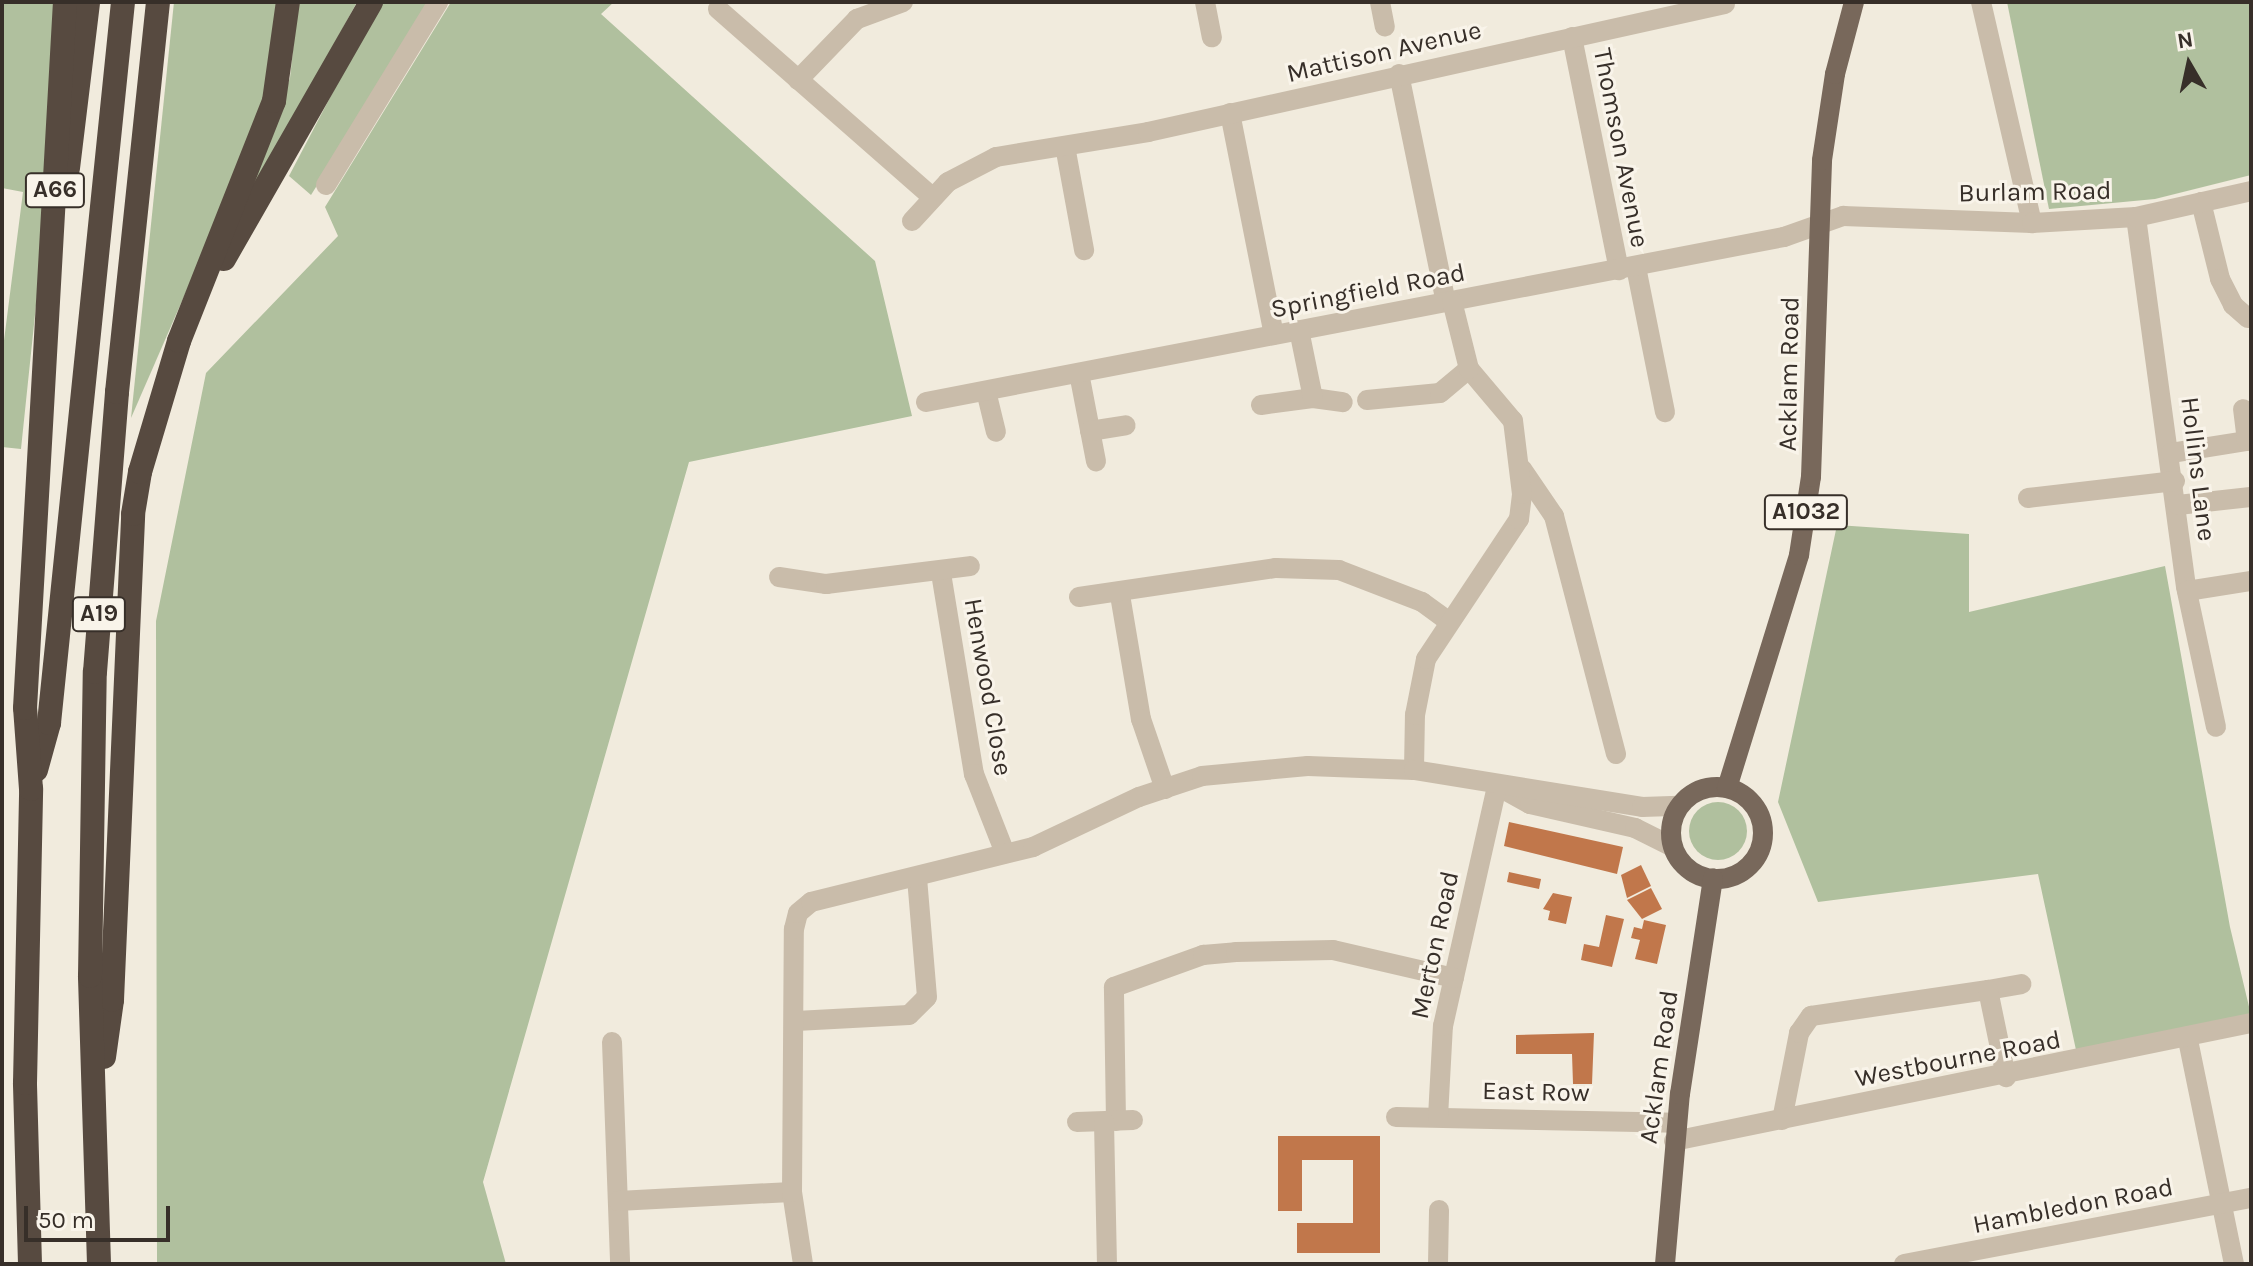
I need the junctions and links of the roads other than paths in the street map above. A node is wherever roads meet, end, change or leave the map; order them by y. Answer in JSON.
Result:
{"nodes":[{"id":1,"x":65,"y":2,"type":"edge"},
{"id":2,"x":88,"y":2,"type":"edge"},
{"id":3,"x":123,"y":2,"type":"edge"},
{"id":4,"x":158,"y":2,"type":"edge"},
{"id":5,"x":288,"y":2,"type":"edge"},
{"id":6,"x":371,"y":2,"type":"edge"},
{"id":7,"x":438,"y":2,"type":"edge"},
{"id":8,"x":903,"y":2,"type":"edge"},
{"id":9,"x":1205,"y":2,"type":"edge"},
{"id":10,"x":1380,"y":2,"type":"edge"},
{"id":11,"x":1854,"y":2,"type":"edge"},
{"id":12,"x":1981,"y":2,"type":"edge"},
{"id":13,"x":1725,"y":4,"type":"dead end"},
{"id":14,"x":718,"y":9,"type":"dead end"},
{"id":15,"x":1385,"y":27,"type":"dead end"},
{"id":16,"x":1212,"y":37,"type":"dead end"},
{"id":17,"x":1572,"y":37,"type":"junction"},
{"id":18,"x":1399,"y":74,"type":"junction"},
{"id":19,"x":798,"y":80,"type":"junction"},
{"id":20,"x":1230,"y":113,"type":"junction"},
{"id":21,"x":1065,"y":146,"type":"junction"},
{"id":22,"x":326,"y":185,"type":"dead end"},
{"id":23,"x":2251,"y":191,"type":"edge"},
{"id":24,"x":932,"y":197,"type":"junction"},
{"id":25,"x":2201,"y":202,"type":"junction"},
{"id":26,"x":2136,"y":217,"type":"junction"},
{"id":27,"x":912,"y":221,"type":"dead end"},
{"id":28,"x":2032,"y":223,"type":"junction"},
{"id":29,"x":1818,"y":225,"type":"junction"},
{"id":30,"x":1084,"y":250,"type":"dead end"},
{"id":31,"x":52,"y":261,"type":"junction"},
{"id":32,"x":1628,"y":268,"type":"junction"},
{"id":33,"x":1449,"y":301,"type":"junction"},
{"id":34,"x":194,"y":305,"type":"junction"},
{"id":35,"x":2248,"y":318,"type":"dead end"},
{"id":36,"x":1299,"y":330,"type":"junction"},
{"id":37,"x":1274,"y":335,"type":"junction"},
{"id":38,"x":1079,"y":373,"type":"junction"},
{"id":39,"x":1474,"y":374,"type":"junction"},
{"id":40,"x":986,"y":391,"type":"junction"},
{"id":41,"x":1313,"y":398,"type":"junction"},
{"id":42,"x":1367,"y":400,"type":"dead end"},
{"id":43,"x":926,"y":402,"type":"dead end"},
{"id":44,"x":1343,"y":402,"type":"dead end"},
{"id":45,"x":1261,"y":405,"type":"dead end"},
{"id":46,"x":2243,"y":409,"type":"dead end"},
{"id":47,"x":1665,"y":412,"type":"dead end"},
{"id":48,"x":1126,"y":425,"type":"dead end"},
{"id":49,"x":1090,"y":431,"type":"junction"},
{"id":50,"x":996,"y":432,"type":"dead end"},
{"id":51,"x":2171,"y":453,"type":"junction"},
{"id":52,"x":1096,"y":461,"type":"dead end"},
{"id":53,"x":1522,"y":469,"type":"junction"},
{"id":54,"x":2175,"y":481,"type":"junction"},
{"id":55,"x":2251,"y":497,"type":"edge"},
{"id":56,"x":2028,"y":498,"type":"dead end"},
{"id":57,"x":2178,"y":505,"type":"junction"},
{"id":58,"x":970,"y":566,"type":"dead end"},
{"id":59,"x":941,"y":573,"type":"junction"},
{"id":60,"x":779,"y":577,"type":"dead end"},
{"id":61,"x":2251,"y":581,"type":"edge"},
{"id":62,"x":2187,"y":591,"type":"junction"},
{"id":63,"x":1120,"y":595,"type":"junction"},
{"id":64,"x":1079,"y":597,"type":"dead end"},
{"id":65,"x":128,"y":615,"type":"junction"},
{"id":66,"x":1448,"y":621,"type":"junction"},
{"id":67,"x":2216,"y":727,"type":"dead end"},
{"id":68,"x":1616,"y":754,"type":"dead end"},
{"id":69,"x":1414,"y":770,"type":"junction"},
{"id":70,"x":1497,"y":786,"type":"junction"},
{"id":71,"x":1727,"y":788,"type":"junction"},
{"id":72,"x":31,"y":789,"type":"junction"},
{"id":73,"x":1165,"y":789,"type":"junction"},
{"id":74,"x":1679,"y":806,"type":"junction"},
{"id":75,"x":94,"y":836,"type":"junction"},
{"id":76,"x":1673,"y":847,"type":"junction"},
{"id":77,"x":1005,"y":853,"type":"junction"},
{"id":78,"x":917,"y":879,"type":"junction"},
{"id":79,"x":1713,"y":879,"type":"junction"},
{"id":80,"x":1454,"y":978,"type":"junction"},
{"id":81,"x":2021,"y":984,"type":"dead end"},
{"id":82,"x":1988,"y":990,"type":"junction"},
{"id":83,"x":796,"y":1021,"type":"junction"},
{"id":84,"x":2251,"y":1023,"type":"edge"},
{"id":85,"x":2188,"y":1040,"type":"junction"},
{"id":86,"x":612,"y":1042,"type":"dead end"},
{"id":87,"x":2006,"y":1077,"type":"junction"},
{"id":88,"x":1396,"y":1117,"type":"dead end"},
{"id":89,"x":1438,"y":1117,"type":"junction"},
{"id":90,"x":1782,"y":1120,"type":"junction"},
{"id":91,"x":1118,"y":1121,"type":"junction"},
{"id":92,"x":1077,"y":1122,"type":"dead end"},
{"id":93,"x":95,"y":1128,"type":"junction"},
{"id":94,"x":1675,"y":1132,"type":"junction"},
{"id":95,"x":792,"y":1192,"type":"junction"},
{"id":96,"x":2251,"y":1198,"type":"edge"},
{"id":97,"x":618,"y":1201,"type":"junction"},
{"id":98,"x":2222,"y":1204,"type":"junction"},
{"id":99,"x":1439,"y":1210,"type":"dead end"},
{"id":100,"x":30,"y":1264,"type":"edge"},
{"id":101,"x":99,"y":1264,"type":"edge"},
{"id":102,"x":620,"y":1264,"type":"edge"},
{"id":103,"x":803,"y":1264,"type":"edge"},
{"id":104,"x":1107,"y":1264,"type":"edge"},
{"id":105,"x":1438,"y":1264,"type":"edge"},
{"id":106,"x":1665,"y":1264,"type":"edge"},
{"id":107,"x":1904,"y":1264,"type":"edge"},
{"id":108,"x":2234,"y":1264,"type":"edge"}],
"edges":[{"from":1,"to":31,"type":"highway","number":"A66"},
{"from":2,"to":31,"type":"highway","number":"A66"},
{"from":3,"to":72,"type":"highway","number":"A19"},
{"from":4,"to":75,"type":"highway","number":"A19"},
{"from":5,"to":34,"type":"highway","number":"A19"},
{"from":6,"to":34,"type":"highway","number":"A19"},
{"from":7,"to":22,"type":"street"},
{"from":8,"to":19,"type":"street"},
{"from":9,"to":16,"type":"street"},
{"from":10,"to":15,"type":"street"},
{"from":11,"to":29,"type":"main road","name":"Acklam Road","number":"A1032"},
{"from":12,"to":28,"type":"street"},
{"from":13,"to":17,"type":"street","name":"Mattison Avenue"},
{"from":14,"to":19,"type":"street"},
{"from":17,"to":18,"type":"street","name":"Mattison Avenue"},
{"from":17,"to":32,"type":"street","name":"Thomson Avenue"},
{"from":18,"to":20,"type":"street","name":"Mattison Avenue"},
{"from":18,"to":33,"type":"street"},
{"from":19,"to":24,"type":"street"},
{"from":20,"to":21,"type":"street","name":"Mattison Avenue"},
{"from":20,"to":37,"type":"street"},
{"from":21,"to":24,"type":"street","name":"Mattison Avenue"},
{"from":21,"to":30,"type":"street"},
{"from":23,"to":25,"type":"street","name":"Burlam Road"},
{"from":24,"to":27,"type":"street","name":"Mattison Avenue"},
{"from":25,"to":26,"type":"street","name":"Burlam Road"},
{"from":25,"to":35,"type":"street"},
{"from":26,"to":28,"type":"street","name":"Burlam Road"},
{"from":26,"to":51,"type":"street","name":"Hollins Lane"},
{"from":28,"to":29,"type":"street","name":"Burlam Road"},
{"from":29,"to":32,"type":"street","name":"Springfield Road"},
{"from":29,"to":71,"type":"main road","name":"Acklam Road","number":"A1032"},
{"from":31,"to":72,"type":"highway","number":"A66"},
{"from":32,"to":33,"type":"street","name":"Springfield Road"},
{"from":32,"to":47,"type":"street","name":"Thomson Avenue"},
{"from":33,"to":36,"type":"street","name":"Springfield Road"},
{"from":33,"to":39,"type":"street"},
{"from":34,"to":65,"type":"highway","number":"A19"},
{"from":36,"to":37,"type":"street","name":"Springfield Road"},
{"from":36,"to":41,"type":"street"},
{"from":37,"to":38,"type":"street","name":"Springfield Road"},
{"from":38,"to":40,"type":"street","name":"Springfield Road"},
{"from":38,"to":49,"type":"street"},
{"from":39,"to":42,"type":"street"},
{"from":39,"to":53,"type":"street"},
{"from":40,"to":43,"type":"street","name":"Springfield Road"},
{"from":40,"to":50,"type":"street"},
{"from":41,"to":44,"type":"street"},
{"from":41,"to":45,"type":"street"},
{"from":46,"to":51,"type":"street"},
{"from":48,"to":49,"type":"street"},
{"from":49,"to":52,"type":"street"},
{"from":51,"to":54,"type":"street","name":"Hollins Lane"},
{"from":53,"to":66,"type":"street"},
{"from":53,"to":68,"type":"street"},
{"from":54,"to":56,"type":"street"},
{"from":54,"to":57,"type":"street","name":"Hollins Lane"},
{"from":55,"to":57,"type":"street"},
{"from":57,"to":62,"type":"street","name":"Hollins Lane"},
{"from":58,"to":59,"type":"street"},
{"from":59,"to":60,"type":"street"},
{"from":59,"to":77,"type":"street","name":"Henwood Close"},
{"from":61,"to":62,"type":"street"},
{"from":62,"to":67,"type":"street","name":"Hollins Lane"},
{"from":63,"to":64,"type":"street"},
{"from":63,"to":66,"type":"street"},
{"from":63,"to":73,"type":"street"},
{"from":65,"to":75,"type":"highway","number":"A19"},
{"from":65,"to":93,"type":"highway","number":"A19"},
{"from":66,"to":69,"type":"street"},
{"from":69,"to":70,"type":"street"},
{"from":69,"to":73,"type":"street"},
{"from":70,"to":74,"type":"street"},
{"from":70,"to":76,"type":"street"},
{"from":70,"to":80,"type":"street","name":"Merton Road"},
{"from":71,"to":74,"type":"main road"},
{"from":71,"to":79,"type":"main road"},
{"from":72,"to":100,"type":"highway","number":"A19"},
{"from":73,"to":77,"type":"street"},
{"from":74,"to":76,"type":"main road"},
{"from":75,"to":93,"type":"highway","number":"A19"},
{"from":76,"to":79,"type":"main road"},
{"from":77,"to":78,"type":"street"},
{"from":78,"to":83,"type":"street"},
{"from":78,"to":83,"type":"street"},
{"from":79,"to":94,"type":"main road","name":"Acklam Road"},
{"from":80,"to":89,"type":"street","name":"Merton Road"},
{"from":80,"to":91,"type":"street"},
{"from":81,"to":82,"type":"street"},
{"from":82,"to":87,"type":"street"},
{"from":82,"to":90,"type":"street"},
{"from":83,"to":95,"type":"street"},
{"from":84,"to":85,"type":"street","name":"Westbourne Road"},
{"from":85,"to":87,"type":"street","name":"Westbourne Road"},
{"from":85,"to":98,"type":"street"},
{"from":86,"to":97,"type":"street"},
{"from":87,"to":90,"type":"street","name":"Westbourne Road"},
{"from":88,"to":89,"type":"street","name":"East Row"},
{"from":89,"to":94,"type":"street","name":"East Row"},
{"from":90,"to":94,"type":"street","name":"Westbourne Road"},
{"from":91,"to":92,"type":"street"},
{"from":91,"to":104,"type":"street"},
{"from":93,"to":101,"type":"highway","number":"A19"},
{"from":94,"to":106,"type":"main road","name":"Acklam Road"},
{"from":95,"to":97,"type":"street"},
{"from":95,"to":103,"type":"street"},
{"from":96,"to":98,"type":"street","name":"Hambledon Road"},
{"from":97,"to":102,"type":"street"},
{"from":98,"to":107,"type":"street","name":"Hambledon Road"},
{"from":98,"to":108,"type":"street"},
{"from":99,"to":105,"type":"street"}]}
